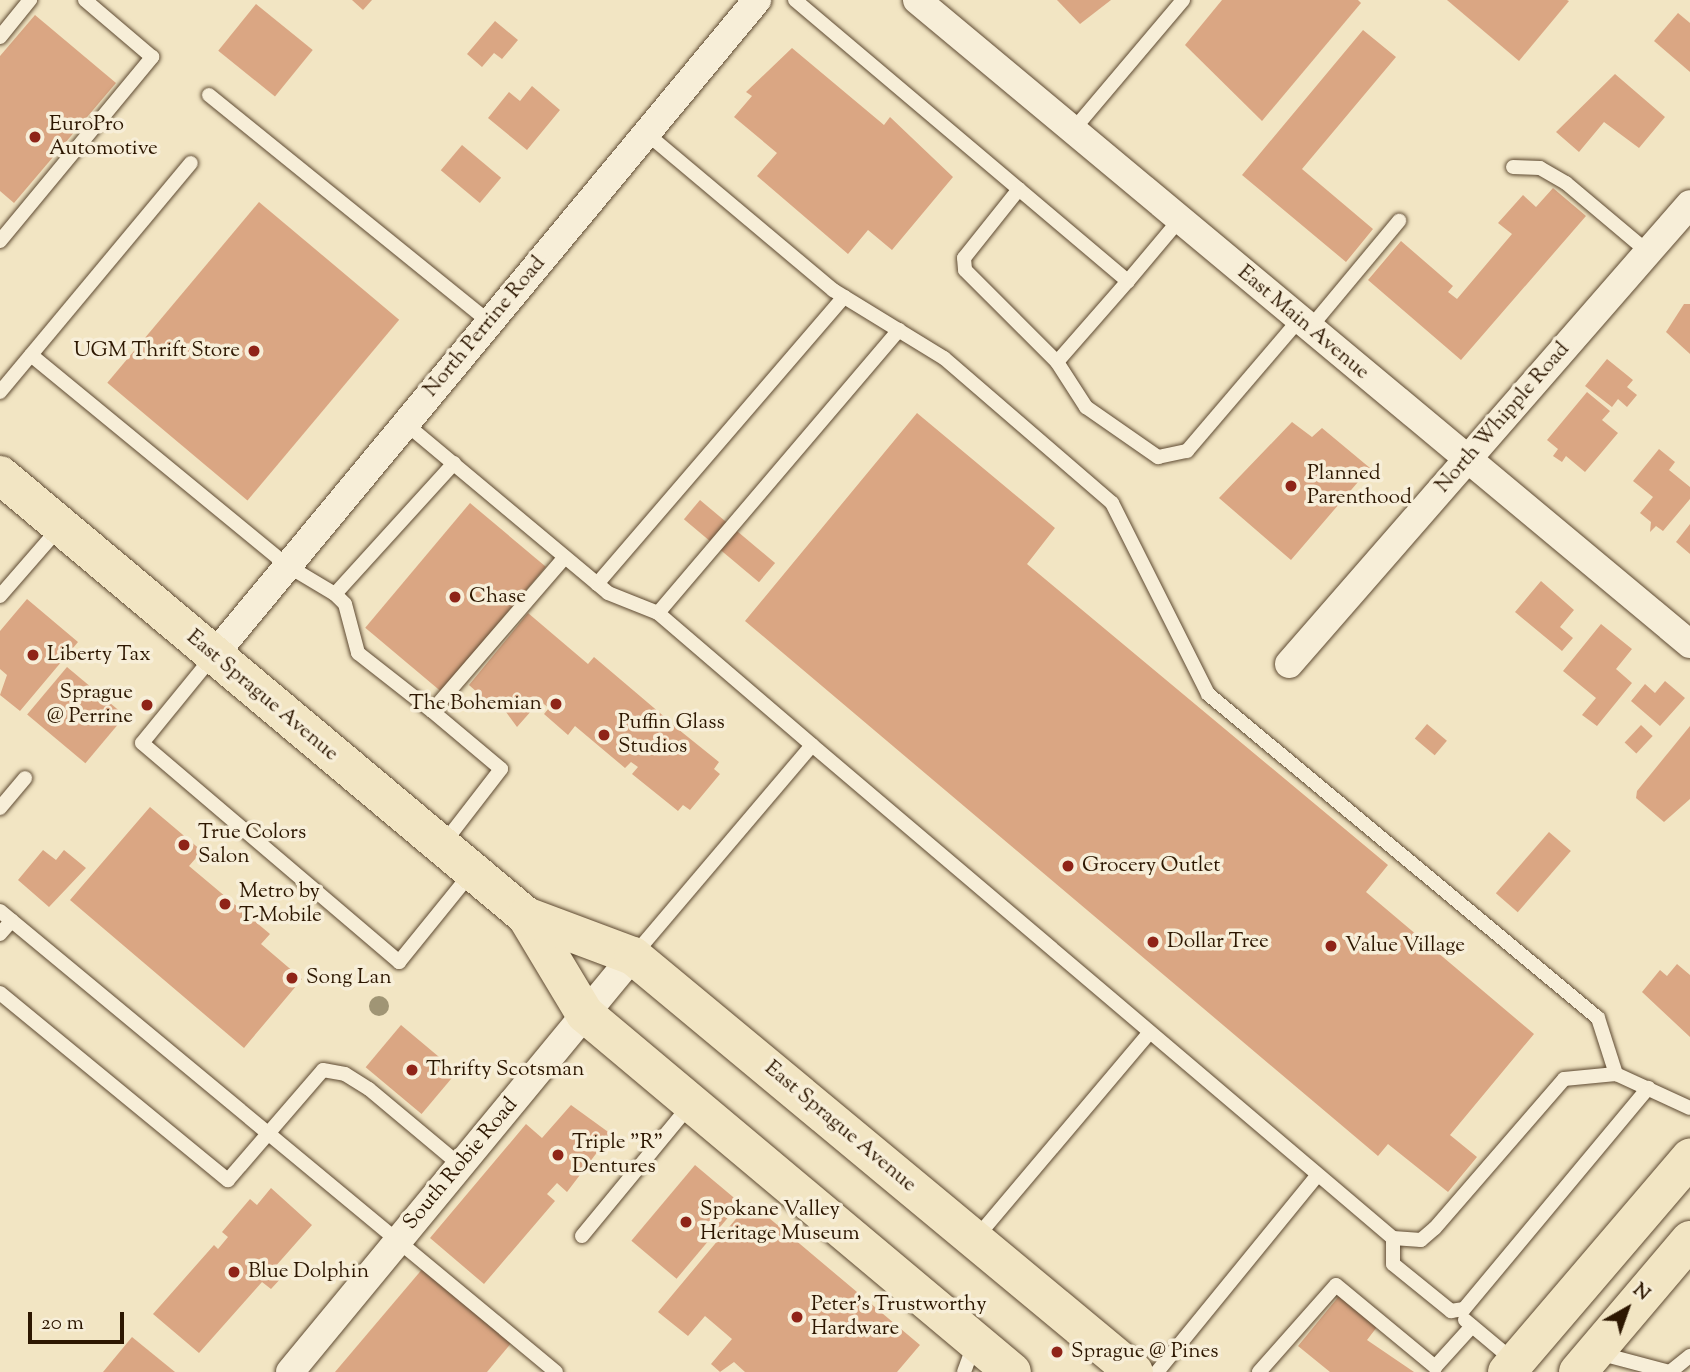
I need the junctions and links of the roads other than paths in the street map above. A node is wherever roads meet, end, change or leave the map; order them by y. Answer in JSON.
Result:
{"nodes":[{"id":1,"x":30,"y":0,"type":"edge"},
{"id":2,"x":85,"y":0,"type":"edge"},
{"id":3,"x":757,"y":0,"type":"edge"},
{"id":4,"x":795,"y":0,"type":"edge"},
{"id":5,"x":917,"y":0,"type":"edge"},
{"id":6,"x":1183,"y":0,"type":"edge"},
{"id":7,"x":0,"y":37,"type":"edge"},
{"id":8,"x":209,"y":95,"type":"dead end"},
{"id":9,"x":1074,"y":129,"type":"junction"},
{"id":10,"x":646,"y":133,"type":"junction"},
{"id":11,"x":191,"y":163,"type":"dead end"},
{"id":12,"x":1513,"y":167,"type":"dead end"},
{"id":13,"x":1019,"y":189,"type":"junction"},
{"id":14,"x":1690,"y":204,"type":"edge"},
{"id":15,"x":1180,"y":219,"type":"junction"},
{"id":16,"x":1399,"y":221,"type":"dead end"},
{"id":17,"x":0,"y":241,"type":"edge"},
{"id":18,"x":1648,"y":252,"type":"junction"},
{"id":19,"x":1128,"y":281,"type":"junction"},
{"id":20,"x":845,"y":297,"type":"junction"},
{"id":21,"x":489,"y":322,"type":"junction"},
{"id":22,"x":1305,"y":324,"type":"junction"},
{"id":23,"x":899,"y":330,"type":"junction"},
{"id":24,"x":31,"y":355,"type":"junction"},
{"id":25,"x":1057,"y":362,"type":"junction"},
{"id":26,"x":0,"y":392,"type":"edge"},
{"id":27,"x":406,"y":424,"type":"junction"},
{"id":28,"x":1465,"y":460,"type":"junction"},
{"id":29,"x":454,"y":463,"type":"junction"},
{"id":30,"x":0,"y":475,"type":"edge"},
{"id":31,"x":61,"y":526,"type":"junction"},
{"id":32,"x":565,"y":556,"type":"junction"},
{"id":33,"x":288,"y":566,"type":"junction"},
{"id":34,"x":597,"y":584,"type":"junction"},
{"id":35,"x":335,"y":594,"type":"junction"},
{"id":36,"x":0,"y":596,"type":"edge"},
{"id":37,"x":659,"y":612,"type":"junction"},
{"id":38,"x":1690,"y":644,"type":"edge"},
{"id":39,"x":214,"y":655,"type":"junction"},
{"id":40,"x":1289,"y":664,"type":"dead end"},
{"id":41,"x":432,"y":712,"type":"junction"},
{"id":42,"x":812,"y":745,"type":"junction"},
{"id":43,"x":25,"y":778,"type":"dead end"},
{"id":44,"x":0,"y":808,"type":"edge"},
{"id":45,"x":440,"y":846,"type":"junction"},
{"id":46,"x":472,"y":872,"type":"junction"},
{"id":47,"x":0,"y":911,"type":"edge"},
{"id":48,"x":526,"y":916,"type":"junction"},
{"id":49,"x":12,"y":920,"type":"junction"},
{"id":50,"x":0,"y":934,"type":"edge"},
{"id":51,"x":633,"y":956,"type":"junction"},
{"id":52,"x":0,"y":993,"type":"edge"},
{"id":53,"x":585,"y":1014,"type":"junction"},
{"id":54,"x":1149,"y":1033,"type":"junction"},
{"id":55,"x":1616,"y":1074,"type":"junction"},
{"id":56,"x":1648,"y":1088,"type":"junction"},
{"id":57,"x":692,"y":1103,"type":"junction"},
{"id":58,"x":1690,"y":1108,"type":"edge"},
{"id":59,"x":268,"y":1133,"type":"junction"},
{"id":60,"x":1690,"y":1158,"type":"edge"},
{"id":61,"x":460,"y":1166,"type":"junction"},
{"id":62,"x":1317,"y":1176,"type":"junction"},
{"id":63,"x":582,"y":1236,"type":"dead end"},
{"id":64,"x":1393,"y":1238,"type":"junction"},
{"id":65,"x":975,"y":1239,"type":"junction"},
{"id":66,"x":1690,"y":1240,"type":"edge"},
{"id":67,"x":397,"y":1241,"type":"junction"},
{"id":68,"x":1456,"y":1313,"type":"junction"},
{"id":69,"x":1472,"y":1326,"type":"junction"},
{"id":70,"x":969,"y":1356,"type":"edge"},
{"id":71,"x":1690,"y":1356,"type":"edge"},
{"id":72,"x":1607,"y":1364,"type":"edge"},
{"id":73,"x":1511,"y":1367,"type":"edge"},
{"id":74,"x":290,"y":1372,"type":"edge"},
{"id":75,"x":556,"y":1372,"type":"edge"},
{"id":76,"x":1012,"y":1372,"type":"edge"},
{"id":77,"x":1134,"y":1372,"type":"edge"},
{"id":78,"x":1157,"y":1372,"type":"edge"},
{"id":79,"x":1259,"y":1372,"type":"edge"},
{"id":80,"x":1670,"y":1372,"type":"edge"}],
"edges":[{"from":1,"to":7,"type":"lane"},
{"from":2,"to":17,"type":"lane"},
{"from":3,"to":10,"type":"street","name":"North Perrine Road"},
{"from":4,"to":13,"type":"lane"},
{"from":5,"to":9,"type":"street","name":"East Main Avenue"},
{"from":6,"to":9,"type":"lane"},
{"from":8,"to":21,"type":"lane"},
{"from":9,"to":15,"type":"street","name":"East Main Avenue"},
{"from":10,"to":20,"type":"lane"},
{"from":10,"to":21,"type":"street","name":"North Perrine Road"},
{"from":11,"to":24,"type":"lane"},
{"from":12,"to":18,"type":"lane"},
{"from":13,"to":19,"type":"lane"},
{"from":13,"to":25,"type":"lane"},
{"from":14,"to":18,"type":"street","name":"North Whipple Road"},
{"from":15,"to":19,"type":"lane"},
{"from":15,"to":22,"type":"street","name":"East Main Avenue"},
{"from":16,"to":22,"type":"lane"},
{"from":18,"to":28,"type":"street","name":"North Whipple Road"},
{"from":19,"to":25,"type":"lane"},
{"from":20,"to":23,"type":"lane"},
{"from":20,"to":34,"type":"lane"},
{"from":21,"to":27,"type":"street","name":"North Perrine Road"},
{"from":22,"to":25,"type":"lane"},
{"from":22,"to":28,"type":"street","name":"East Main Avenue"},
{"from":23,"to":37,"type":"lane"},
{"from":23,"to":55,"type":"lane"},
{"from":24,"to":26,"type":"lane"},
{"from":24,"to":33,"type":"lane"},
{"from":27,"to":29,"type":"lane"},
{"from":27,"to":33,"type":"street","name":"North Perrine Road"},
{"from":28,"to":38,"type":"street","name":"East Main Avenue"},
{"from":28,"to":40,"type":"street","name":"North Whipple Road"},
{"from":29,"to":32,"type":"lane"},
{"from":29,"to":35,"type":"lane"},
{"from":30,"to":31,"type":"main road","name":"East Sprague Avenue"},
{"from":31,"to":36,"type":"lane"},
{"from":31,"to":39,"type":"main road","name":"East Sprague Avenue"},
{"from":32,"to":34,"type":"lane"},
{"from":32,"to":41,"type":"lane"},
{"from":33,"to":35,"type":"lane"},
{"from":33,"to":39,"type":"street","name":"North Perrine Road"},
{"from":34,"to":37,"type":"lane"},
{"from":35,"to":41,"type":"lane"},
{"from":37,"to":42,"type":"lane"},
{"from":39,"to":45,"type":"main road","name":"East Sprague Avenue"},
{"from":39,"to":46,"type":"lane"},
{"from":41,"to":45,"type":"lane"},
{"from":42,"to":51,"type":"lane"},
{"from":42,"to":54,"type":"lane"},
{"from":43,"to":44,"type":"lane"},
{"from":45,"to":46,"type":"main road","name":"East Sprague Avenue"},
{"from":46,"to":48,"type":"main road","name":"East Sprague Avenue"},
{"from":47,"to":49,"type":"lane"},
{"from":48,"to":51,"type":"main road","name":"East Sprague Avenue"},
{"from":48,"to":53,"type":"main road","name":"East Sprague Avenue"},
{"from":49,"to":50,"type":"lane"},
{"from":49,"to":59,"type":"lane"},
{"from":51,"to":53,"type":"street","name":"South Robie Road"},
{"from":51,"to":65,"type":"main road","name":"East Sprague Avenue"},
{"from":52,"to":59,"type":"lane"},
{"from":53,"to":57,"type":"main road","name":"East Sprague Avenue"},
{"from":53,"to":61,"type":"street","name":"South Robie Road"},
{"from":54,"to":62,"type":"lane"},
{"from":54,"to":65,"type":"lane"},
{"from":55,"to":56,"type":"lane"},
{"from":55,"to":64,"type":"lane"},
{"from":56,"to":58,"type":"lane"},
{"from":56,"to":68,"type":"lane"},
{"from":57,"to":63,"type":"lane"},
{"from":57,"to":70,"type":"main road","name":"East Sprague Avenue"},
{"from":59,"to":61,"type":"lane"},
{"from":59,"to":67,"type":"lane"},
{"from":60,"to":73,"type":"main road"},
{"from":61,"to":67,"type":"street","name":"South Robie Road"},
{"from":62,"to":64,"type":"lane"},
{"from":62,"to":78,"type":"lane"},
{"from":64,"to":68,"type":"lane"},
{"from":65,"to":77,"type":"main road","name":"East Sprague Avenue"},
{"from":66,"to":72,"type":"main road"},
{"from":67,"to":74,"type":"street","name":"South Robie Road"},
{"from":67,"to":75,"type":"lane"},
{"from":68,"to":69,"type":"lane"},
{"from":69,"to":73,"type":"lane"},
{"from":69,"to":79,"type":"lane"},
{"from":70,"to":76,"type":"main road","name":"East Sprague Avenue"},
{"from":71,"to":80,"type":"lane"},
{"from":72,"to":80,"type":"lane"}]}
